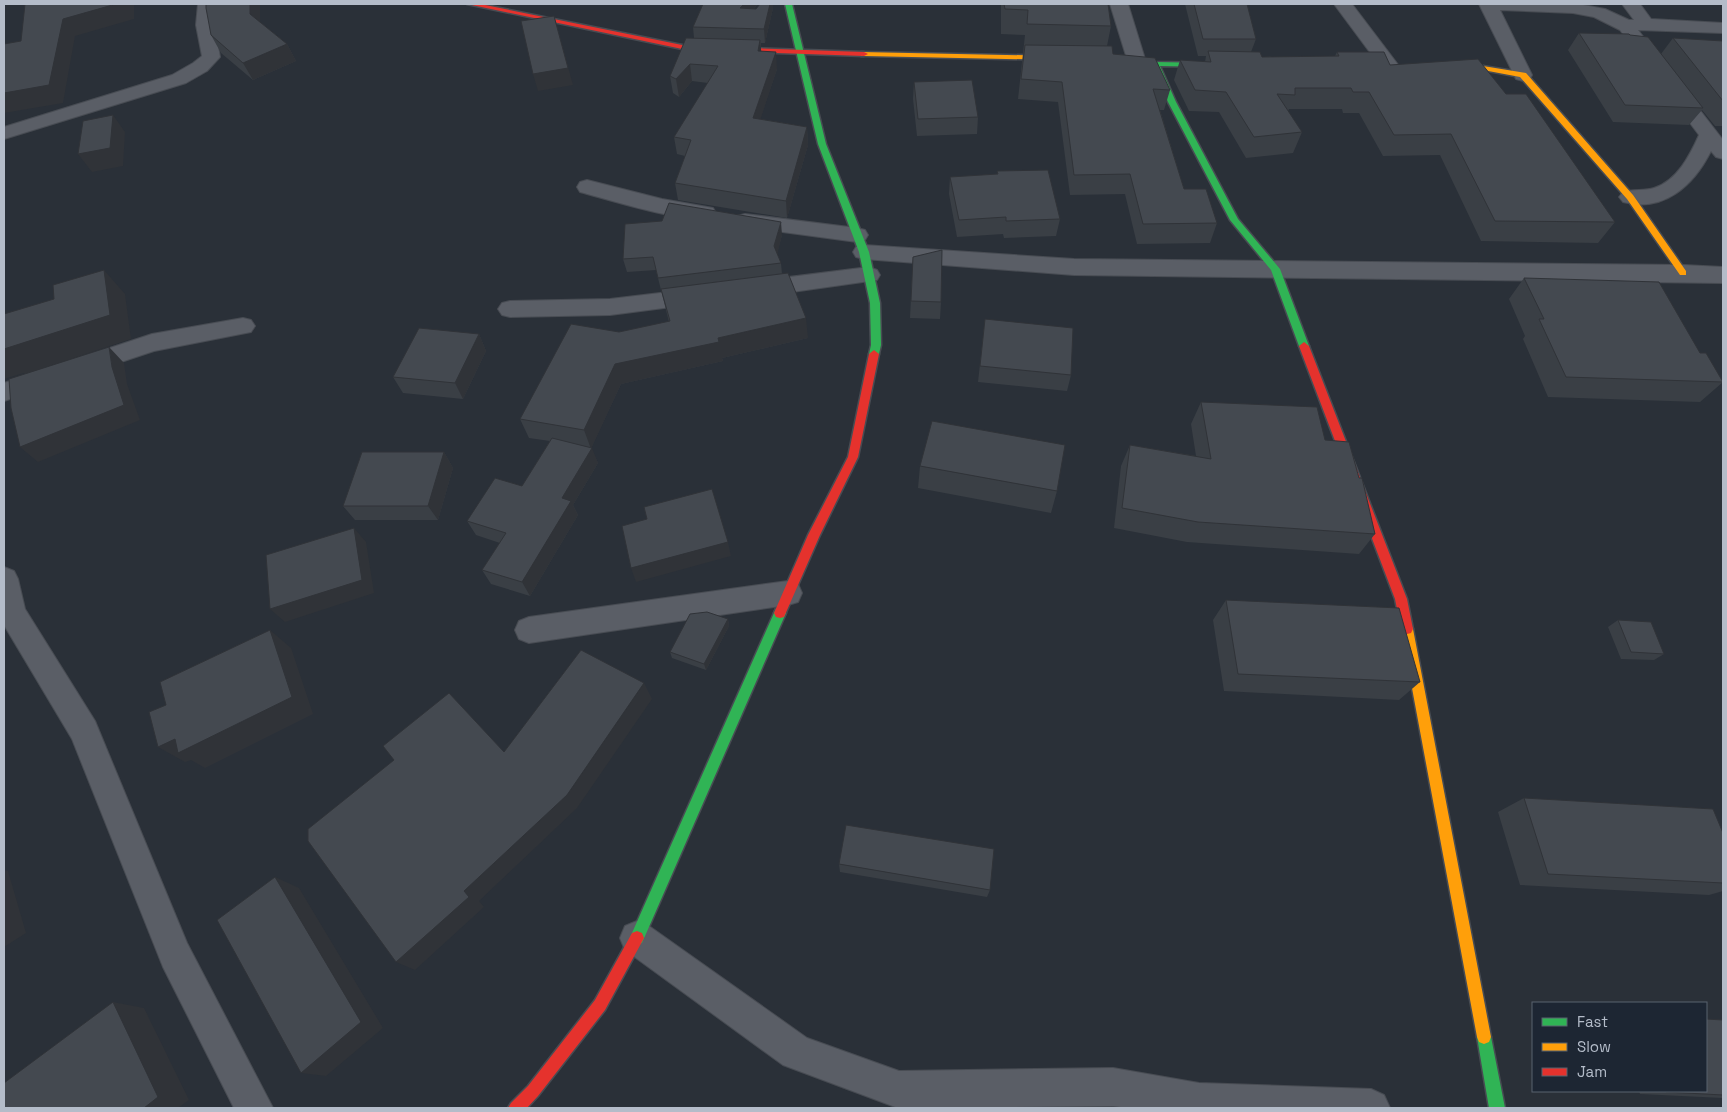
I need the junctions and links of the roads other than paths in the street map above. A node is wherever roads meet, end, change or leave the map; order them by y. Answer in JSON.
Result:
{"nodes":[{"id":1,"x":207,"y":4,"type":"edge"},
{"id":2,"x":471,"y":4,"type":"edge"},
{"id":3,"x":788,"y":4,"type":"edge"},
{"id":4,"x":1119,"y":4,"type":"edge"},
{"id":5,"x":1343,"y":4,"type":"edge"},
{"id":6,"x":1488,"y":4,"type":"edge"},
{"id":7,"x":1494,"y":4,"type":"edge"},
{"id":8,"x":1631,"y":4,"type":"edge"},
{"id":9,"x":1646,"y":24,"type":"junction"},
{"id":10,"x":1626,"y":26,"type":"junction"},
{"id":11,"x":1723,"y":28,"type":"edge"},
{"id":12,"x":801,"y":52,"type":"junction"},
{"id":13,"x":1076,"y":58,"type":"edge"},
{"id":14,"x":1106,"y":58,"type":"edge"},
{"id":15,"x":1136,"y":59,"type":"junction"},
{"id":16,"x":1155,"y":64,"type":"junction"},
{"id":17,"x":1223,"y":65,"type":"edge"},
{"id":18,"x":1434,"y":65,"type":"edge"},
{"id":19,"x":1389,"y":66,"type":"edge"},
{"id":20,"x":1523,"y":75,"type":"junction"},
{"id":21,"x":4,"y":133,"type":"edge"},
{"id":22,"x":1709,"y":134,"type":"junction"},
{"id":23,"x":1723,"y":153,"type":"edge"},
{"id":24,"x":587,"y":187,"type":"dead end"},
{"id":25,"x":1630,"y":197,"type":"junction"},
{"id":26,"x":861,"y":244,"type":"junction"},
{"id":27,"x":1275,"y":269,"type":"junction"},
{"id":28,"x":1683,"y":273,"type":"junction"},
{"id":29,"x":869,"y":275,"type":"junction"},
{"id":30,"x":1723,"y":275,"type":"edge"},
{"id":31,"x":510,"y":309,"type":"dead end"},
{"id":32,"x":243,"y":326,"type":"dead end"},
{"id":33,"x":4,"y":392,"type":"edge"},
{"id":34,"x":4,"y":579,"type":"edge"},
{"id":35,"x":788,"y":593,"type":"junction"},
{"id":36,"x":8,"y":615,"type":"edge"},
{"id":37,"x":529,"y":630,"type":"dead end"},
{"id":38,"x":636,"y":938,"type":"junction"},
{"id":39,"x":254,"y":1108,"type":"edge"},
{"id":40,"x":516,"y":1108,"type":"edge"},
{"id":41,"x":1371,"y":1108,"type":"edge"},
{"id":42,"x":1498,"y":1108,"type":"edge"}],
"edges":[{"from":1,"to":21,"type":"street"},
{"from":2,"to":12,"type":"street"},
{"from":3,"to":12,"type":"street"},
{"from":4,"to":15,"type":"street"},
{"from":5,"to":19,"type":"street"},
{"from":6,"to":20,"type":"street"},
{"from":7,"to":10,"type":"street"},
{"from":8,"to":9,"type":"street"},
{"from":9,"to":10,"type":"street"},
{"from":9,"to":11,"type":"street"},
{"from":10,"to":22,"type":"street"},
{"from":12,"to":13,"type":"street"},
{"from":12,"to":26,"type":"street"},
{"from":14,"to":15,"type":"street"},
{"from":15,"to":16,"type":"street"},
{"from":16,"to":17,"type":"street"},
{"from":16,"to":27,"type":"street"},
{"from":18,"to":20,"type":"street"},
{"from":20,"to":25,"type":"street"},
{"from":22,"to":23,"type":"street"},
{"from":22,"to":25,"type":"street"},
{"from":24,"to":26,"type":"street"},
{"from":25,"to":28,"type":"street"},
{"from":26,"to":27,"type":"street"},
{"from":26,"to":29,"type":"street"},
{"from":27,"to":28,"type":"street"},
{"from":27,"to":42,"type":"street"},
{"from":28,"to":30,"type":"street"},
{"from":29,"to":31,"type":"street"},
{"from":29,"to":35,"type":"street"},
{"from":32,"to":33,"type":"street"},
{"from":34,"to":36,"type":"street"},
{"from":35,"to":37,"type":"street"},
{"from":35,"to":38,"type":"street"},
{"from":36,"to":39,"type":"street"},
{"from":38,"to":40,"type":"street"},
{"from":38,"to":41,"type":"street"}]}
